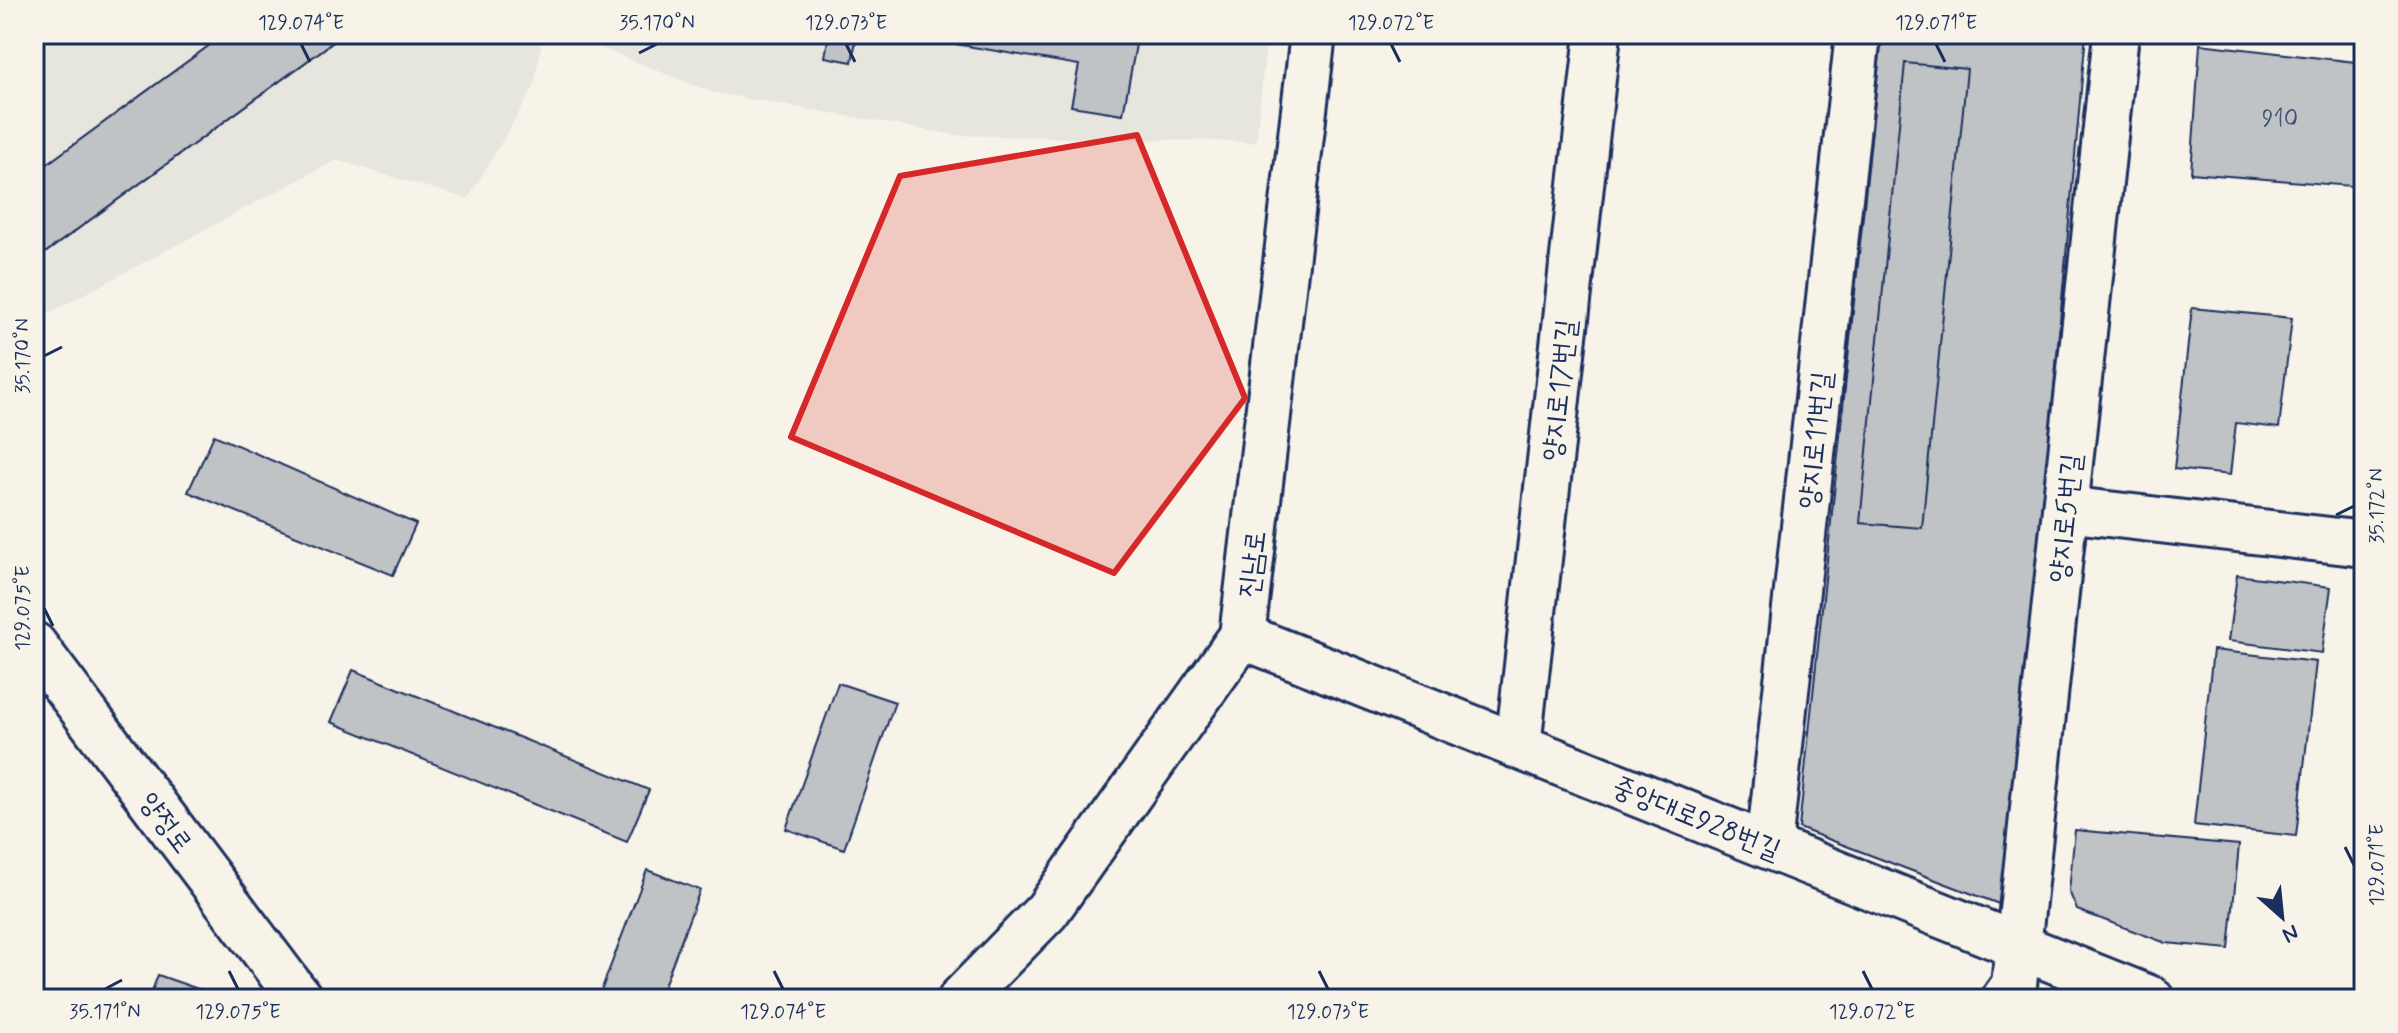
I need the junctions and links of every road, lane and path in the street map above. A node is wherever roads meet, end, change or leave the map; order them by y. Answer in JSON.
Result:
{"nodes":[{"id":1,"x":1313,"y":34,"type":"edge"},
{"id":2,"x":1598,"y":34,"type":"edge"},
{"id":3,"x":1858,"y":34,"type":"edge"},
{"id":4,"x":2116,"y":34,"type":"edge"},
{"id":5,"x":2065,"y":509,"type":"junction"},
{"id":6,"x":2364,"y":544,"type":"edge"},
{"id":7,"x":1242,"y":636,"type":"junction"},
{"id":8,"x":34,"y":645,"type":"edge"},
{"id":9,"x":1518,"y":746,"type":"junction"},
{"id":10,"x":1769,"y":846,"type":"junction"},
{"id":11,"x":2017,"y":945,"type":"junction"},
{"id":12,"x":300,"y":999,"type":"edge"},
{"id":13,"x":961,"y":999,"type":"edge"},
{"id":14,"x":2004,"y":999,"type":"edge"},
{"id":15,"x":2151,"y":999,"type":"edge"}],
"edges":[{"from":1,"to":7,"type":"street","name":"진남로"},
{"from":2,"to":9,"type":"street","name":"양지로17번길"},
{"from":3,"to":10,"type":"street","name":"양지로11번길"},
{"from":4,"to":5,"type":"street","name":"양지로5번길"},
{"from":5,"to":6,"type":"street"},
{"from":5,"to":11,"type":"street","name":"양지로5번길"},
{"from":7,"to":9,"type":"street","name":"중앙대로928번길"},
{"from":7,"to":13,"type":"street","name":"진남로"},
{"from":8,"to":12,"type":"street","name":"양정로"},
{"from":9,"to":10,"type":"street","name":"중앙대로928번길"},
{"from":10,"to":11,"type":"street","name":"중앙대로928번길"},
{"from":11,"to":14,"type":"street","name":"양지로5번길"},
{"from":11,"to":15,"type":"street","name":"중앙대로928번길"}]}
